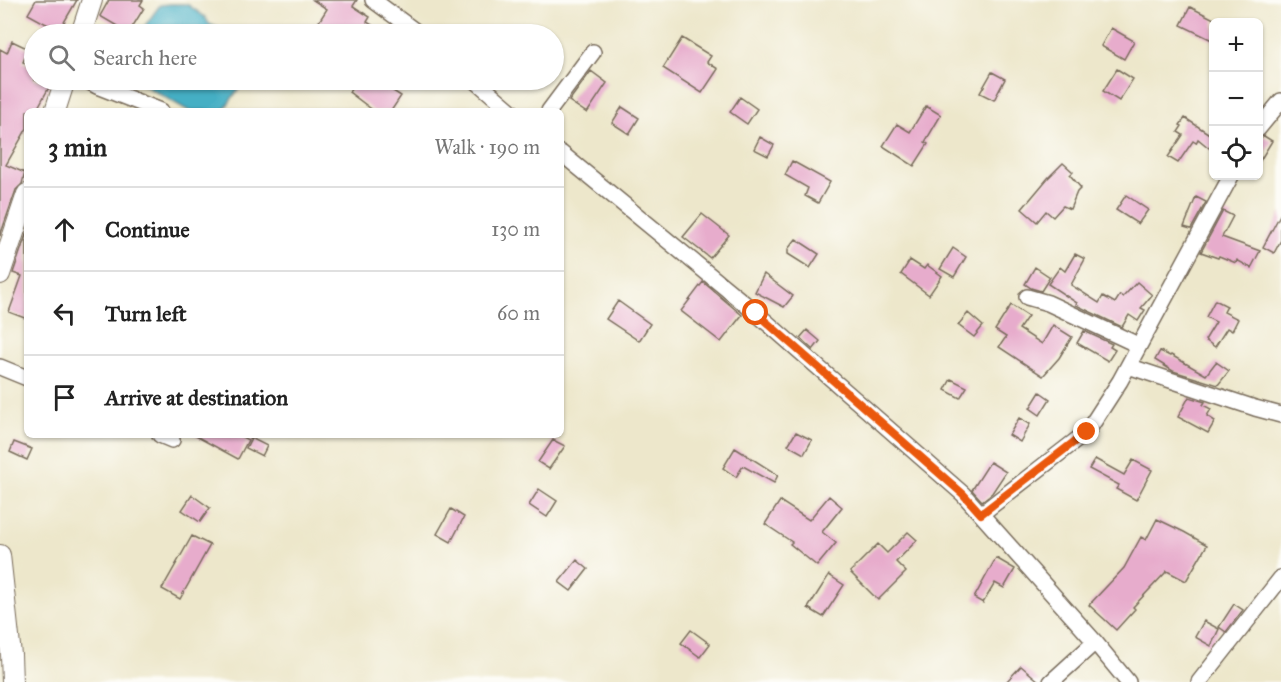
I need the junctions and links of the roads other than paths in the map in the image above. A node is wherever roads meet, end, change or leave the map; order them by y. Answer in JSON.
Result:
{"nodes":[{"id":1,"x":92,"y":0,"type":"edge"},
{"id":2,"x":373,"y":0,"type":"edge"},
{"id":3,"x":84,"y":24,"type":"edge"},
{"id":4,"x":405,"y":24,"type":"edge"},
{"id":5,"x":593,"y":52,"type":"dead end"},
{"id":6,"x":62,"y":90,"type":"edge"},
{"id":7,"x":107,"y":90,"type":"edge"},
{"id":8,"x":487,"y":90,"type":"edge"},
{"id":9,"x":1281,"y":100,"type":"edge"},
{"id":10,"x":56,"y":108,"type":"edge"},
{"id":11,"x":153,"y":108,"type":"edge"},
{"id":12,"x":508,"y":108,"type":"edge"},
{"id":13,"x":551,"y":108,"type":"edge"},
{"id":14,"x":1260,"y":126,"type":"edge"},
{"id":15,"x":564,"y":155,"type":"edge"},
{"id":16,"x":1229,"y":180,"type":"edge"},
{"id":17,"x":24,"y":203,"type":"edge"},
{"id":18,"x":0,"y":274,"type":"edge"},
{"id":19,"x":1027,"y":297,"type":"dead end"},
{"id":20,"x":1138,"y":345,"type":"junction"},
{"id":21,"x":1128,"y":366,"type":"junction"},
{"id":22,"x":0,"y":367,"type":"edge"},
{"id":23,"x":24,"y":377,"type":"edge"},
{"id":24,"x":1281,"y":415,"type":"edge"},
{"id":25,"x":981,"y":514,"type":"junction"},
{"id":26,"x":0,"y":555,"type":"edge"},
{"id":27,"x":1281,"y":578,"type":"edge"},
{"id":28,"x":1095,"y":642,"type":"junction"},
{"id":29,"x":6,"y":653,"type":"edge"},
{"id":30,"x":12,"y":682,"type":"edge"},
{"id":31,"x":1051,"y":682,"type":"edge"},
{"id":32,"x":1128,"y":682,"type":"edge"},
{"id":33,"x":1199,"y":682,"type":"edge"}],
"edges":[{"from":1,"to":3,"type":"main road"},
{"from":2,"to":4,"type":"street"},
{"from":5,"to":13,"type":"street"},
{"from":6,"to":10,"type":"main road"},
{"from":7,"to":11,"type":"street"},
{"from":8,"to":12,"type":"street"},
{"from":9,"to":14,"type":"street"},
{"from":15,"to":25,"type":"street"},
{"from":16,"to":20,"type":"street"},
{"from":17,"to":18,"type":"main road"},
{"from":19,"to":20,"type":"street"},
{"from":20,"to":21,"type":"street"},
{"from":21,"to":24,"type":"street"},
{"from":21,"to":25,"type":"street"},
{"from":22,"to":23,"type":"street"},
{"from":25,"to":28,"type":"street"},
{"from":26,"to":29,"type":"main road"},
{"from":27,"to":33,"type":"street"},
{"from":28,"to":31,"type":"street"},
{"from":28,"to":32,"type":"street"},
{"from":29,"to":30,"type":"main road"}]}
